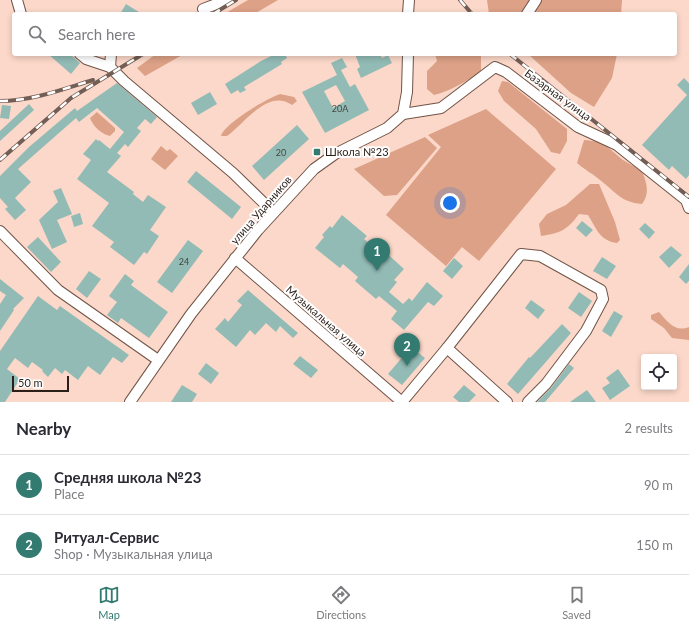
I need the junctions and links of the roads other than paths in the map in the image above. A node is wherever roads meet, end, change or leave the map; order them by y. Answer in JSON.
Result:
{"nodes":[{"id":1,"x":17,"y":0,"type":"edge"},
{"id":2,"x":209,"y":0,"type":"edge"},
{"id":3,"x":227,"y":0,"type":"edge"},
{"id":4,"x":409,"y":0,"type":"edge"},
{"id":5,"x":536,"y":0,"type":"edge"},
{"id":6,"x":20,"y":12,"type":"edge"},
{"id":7,"x":201,"y":12,"type":"edge"},
{"id":8,"x":408,"y":12,"type":"edge"},
{"id":9,"x":528,"y":12,"type":"edge"},
{"id":10,"x":82,"y":56,"type":"edge"},
{"id":11,"x":111,"y":56,"type":"edge"},
{"id":12,"x":408,"y":56,"type":"edge"},
{"id":13,"x":110,"y":67,"type":"junction"},
{"id":14,"x":404,"y":114,"type":"junction"},
{"id":15,"x":689,"y":208,"type":"edge"},
{"id":16,"x":273,"y":212,"type":"junction"},
{"id":17,"x":0,"y":231,"type":"edge"},
{"id":18,"x":235,"y":258,"type":"junction"},
{"id":19,"x":447,"y":348,"type":"junction"},
{"id":20,"x":158,"y":360,"type":"junction"},
{"id":21,"x":130,"y":402,"type":"edge"},
{"id":22,"x":402,"y":402,"type":"edge"},
{"id":23,"x":507,"y":402,"type":"edge"},
{"id":24,"x":528,"y":402,"type":"edge"}],
"edges":[{"from":1,"to":6,"type":"street"},
{"from":2,"to":7,"type":"street"},
{"from":3,"to":7,"type":"street"},
{"from":4,"to":8,"type":"street"},
{"from":5,"to":9,"type":"street"},
{"from":10,"to":13,"type":"street"},
{"from":11,"to":13,"type":"street"},
{"from":12,"to":14,"type":"street"},
{"from":13,"to":16,"type":"street"},
{"from":14,"to":15,"type":"street","name":"Базарная улица"},
{"from":14,"to":16,"type":"street","name":"улица Ударников"},
{"from":16,"to":18,"type":"street","name":"улица Ударников"},
{"from":17,"to":20,"type":"street"},
{"from":18,"to":20,"type":"street","name":"улица Ударников"},
{"from":18,"to":22,"type":"street","name":"Музыкальная улица"},
{"from":19,"to":22,"type":"street"},
{"from":19,"to":23,"type":"street"},
{"from":19,"to":24,"type":"street"},
{"from":20,"to":21,"type":"street","name":"улица Ударников"}]}
